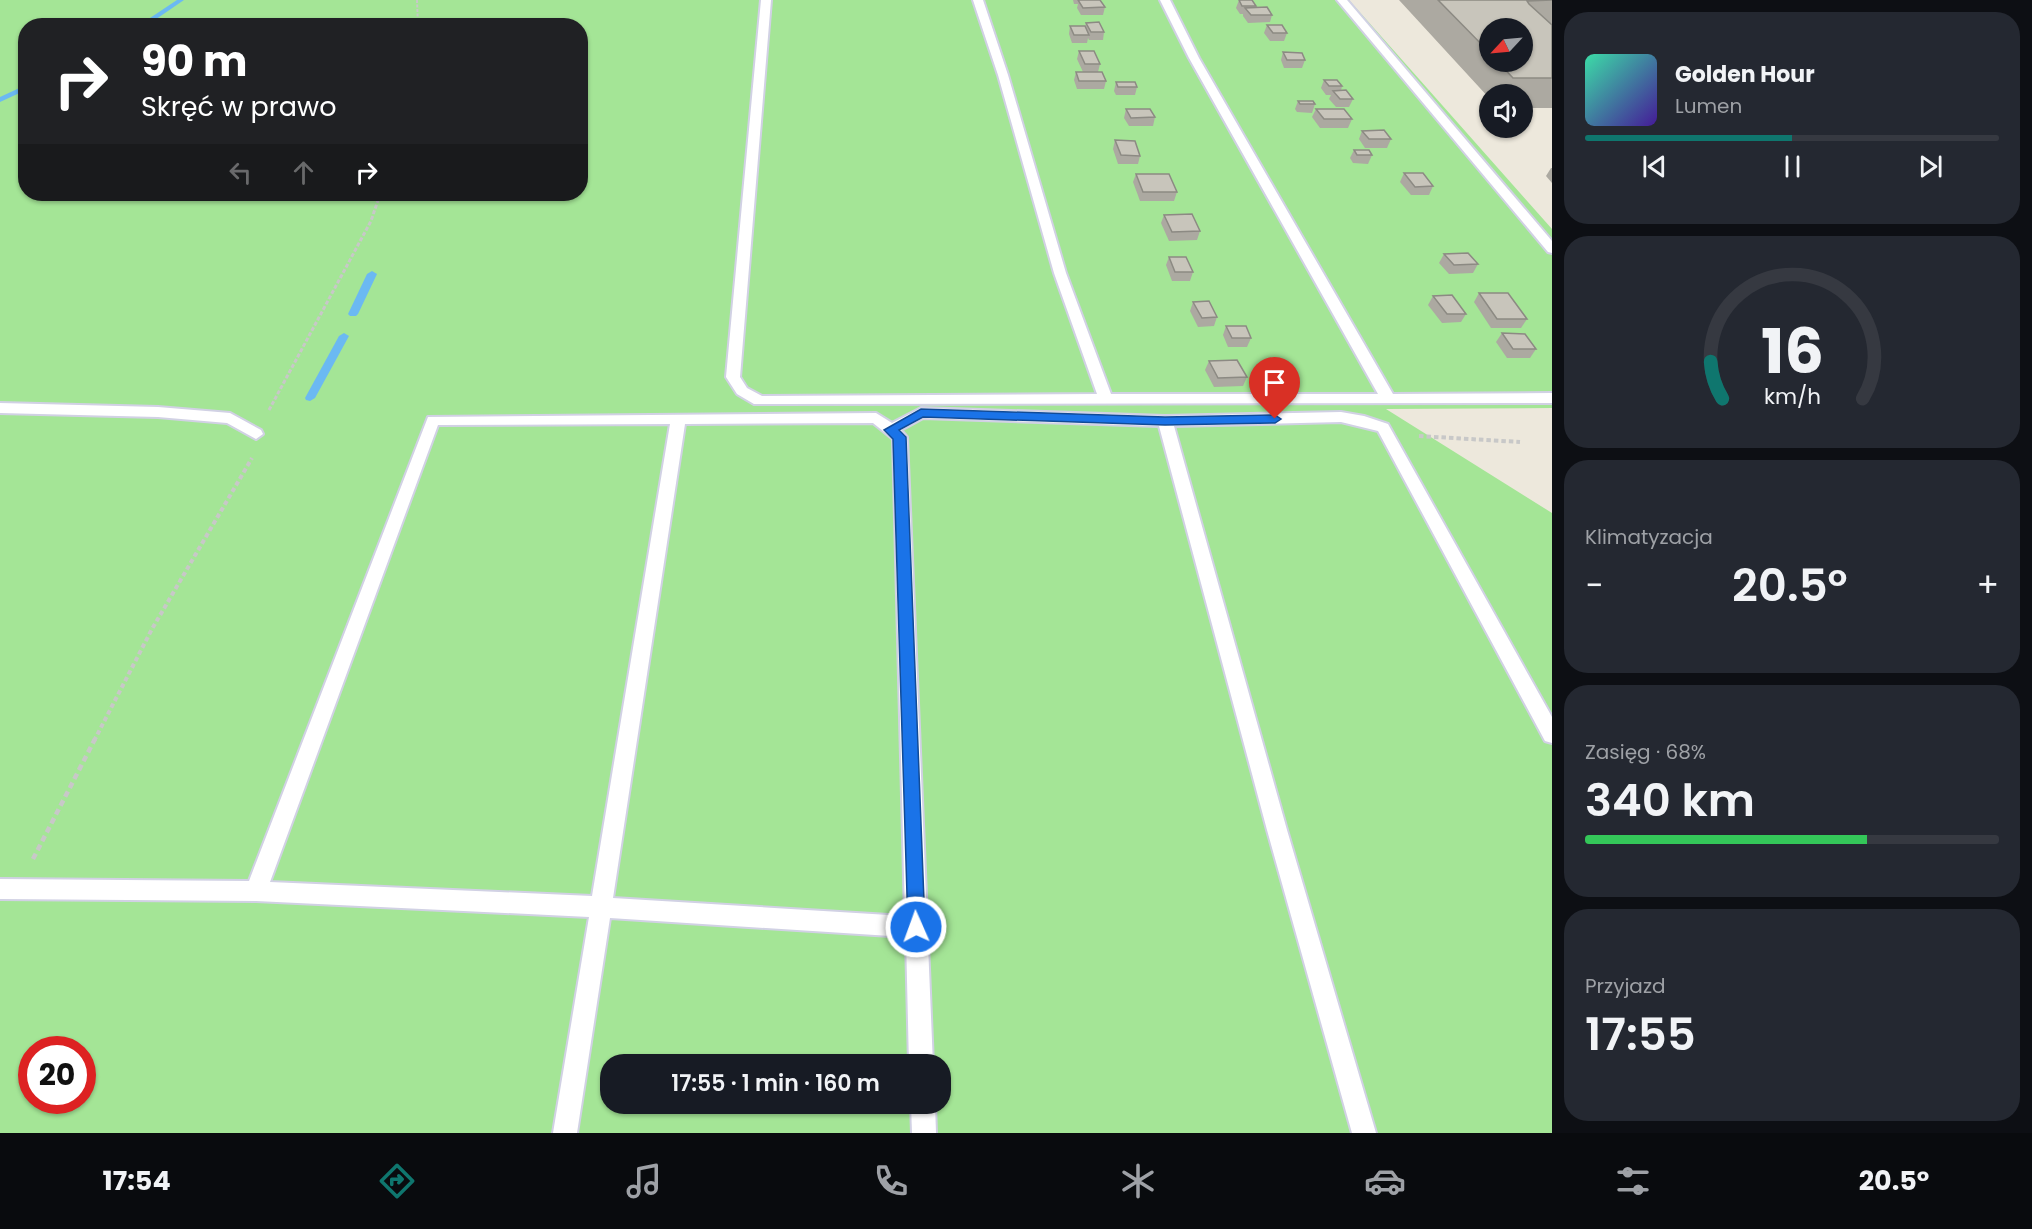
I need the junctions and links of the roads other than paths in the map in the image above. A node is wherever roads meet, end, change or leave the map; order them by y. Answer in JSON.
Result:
{"nodes":[{"id":1,"x":766,"y":0,"type":"edge"},
{"id":2,"x":978,"y":0,"type":"edge"},
{"id":3,"x":1165,"y":0,"type":"edge"},
{"id":4,"x":1342,"y":0,"type":"edge"},
{"id":5,"x":1552,"y":249,"type":"edge"},
{"id":6,"x":1388,"y":398,"type":"junction"},
{"id":7,"x":1552,"y":398,"type":"edge"},
{"id":8,"x":1106,"y":399,"type":"junction"},
{"id":9,"x":0,"y":408,"type":"edge"},
{"id":10,"x":678,"y":419,"type":"junction"},
{"id":11,"x":1165,"y":421,"type":"junction"},
{"id":12,"x":890,"y":430,"type":"junction"},
{"id":13,"x":256,"y":434,"type":"road end"},
{"id":14,"x":1552,"y":735,"type":"edge"},
{"id":15,"x":9,"y":890,"type":"edge"},
{"id":16,"x":256,"y":891,"type":"junction"},
{"id":17,"x":601,"y":907,"type":"junction"},
{"id":18,"x":916,"y":927,"type":"junction"},
{"id":19,"x":921,"y":1054,"type":"edge"},
{"id":20,"x":923,"y":1114,"type":"edge"},
{"id":21,"x":565,"y":1133,"type":"edge"},
{"id":22,"x":924,"y":1133,"type":"edge"},
{"id":23,"x":1364,"y":1133,"type":"edge"}],
"edges":[{"from":1,"to":8,"type":"lane"},
{"from":2,"to":8,"type":"lane"},
{"from":3,"to":6,"type":"lane"},
{"from":4,"to":5,"type":"lane"},
{"from":6,"to":7,"type":"lane"},
{"from":6,"to":8,"type":"lane"},
{"from":9,"to":13,"type":"lane"},
{"from":10,"to":12,"type":"lane"},
{"from":10,"to":16,"type":"lane"},
{"from":10,"to":17,"type":"lane"},
{"from":11,"to":12,"type":"lane"},
{"from":11,"to":14,"type":"lane"},
{"from":11,"to":23,"type":"lane"},
{"from":12,"to":18,"type":"lane"},
{"from":15,"to":16,"type":"lane"},
{"from":16,"to":17,"type":"lane"},
{"from":17,"to":18,"type":"lane"},
{"from":17,"to":21,"type":"lane"},
{"from":18,"to":19,"type":"lane"},
{"from":20,"to":22,"type":"lane"}]}
